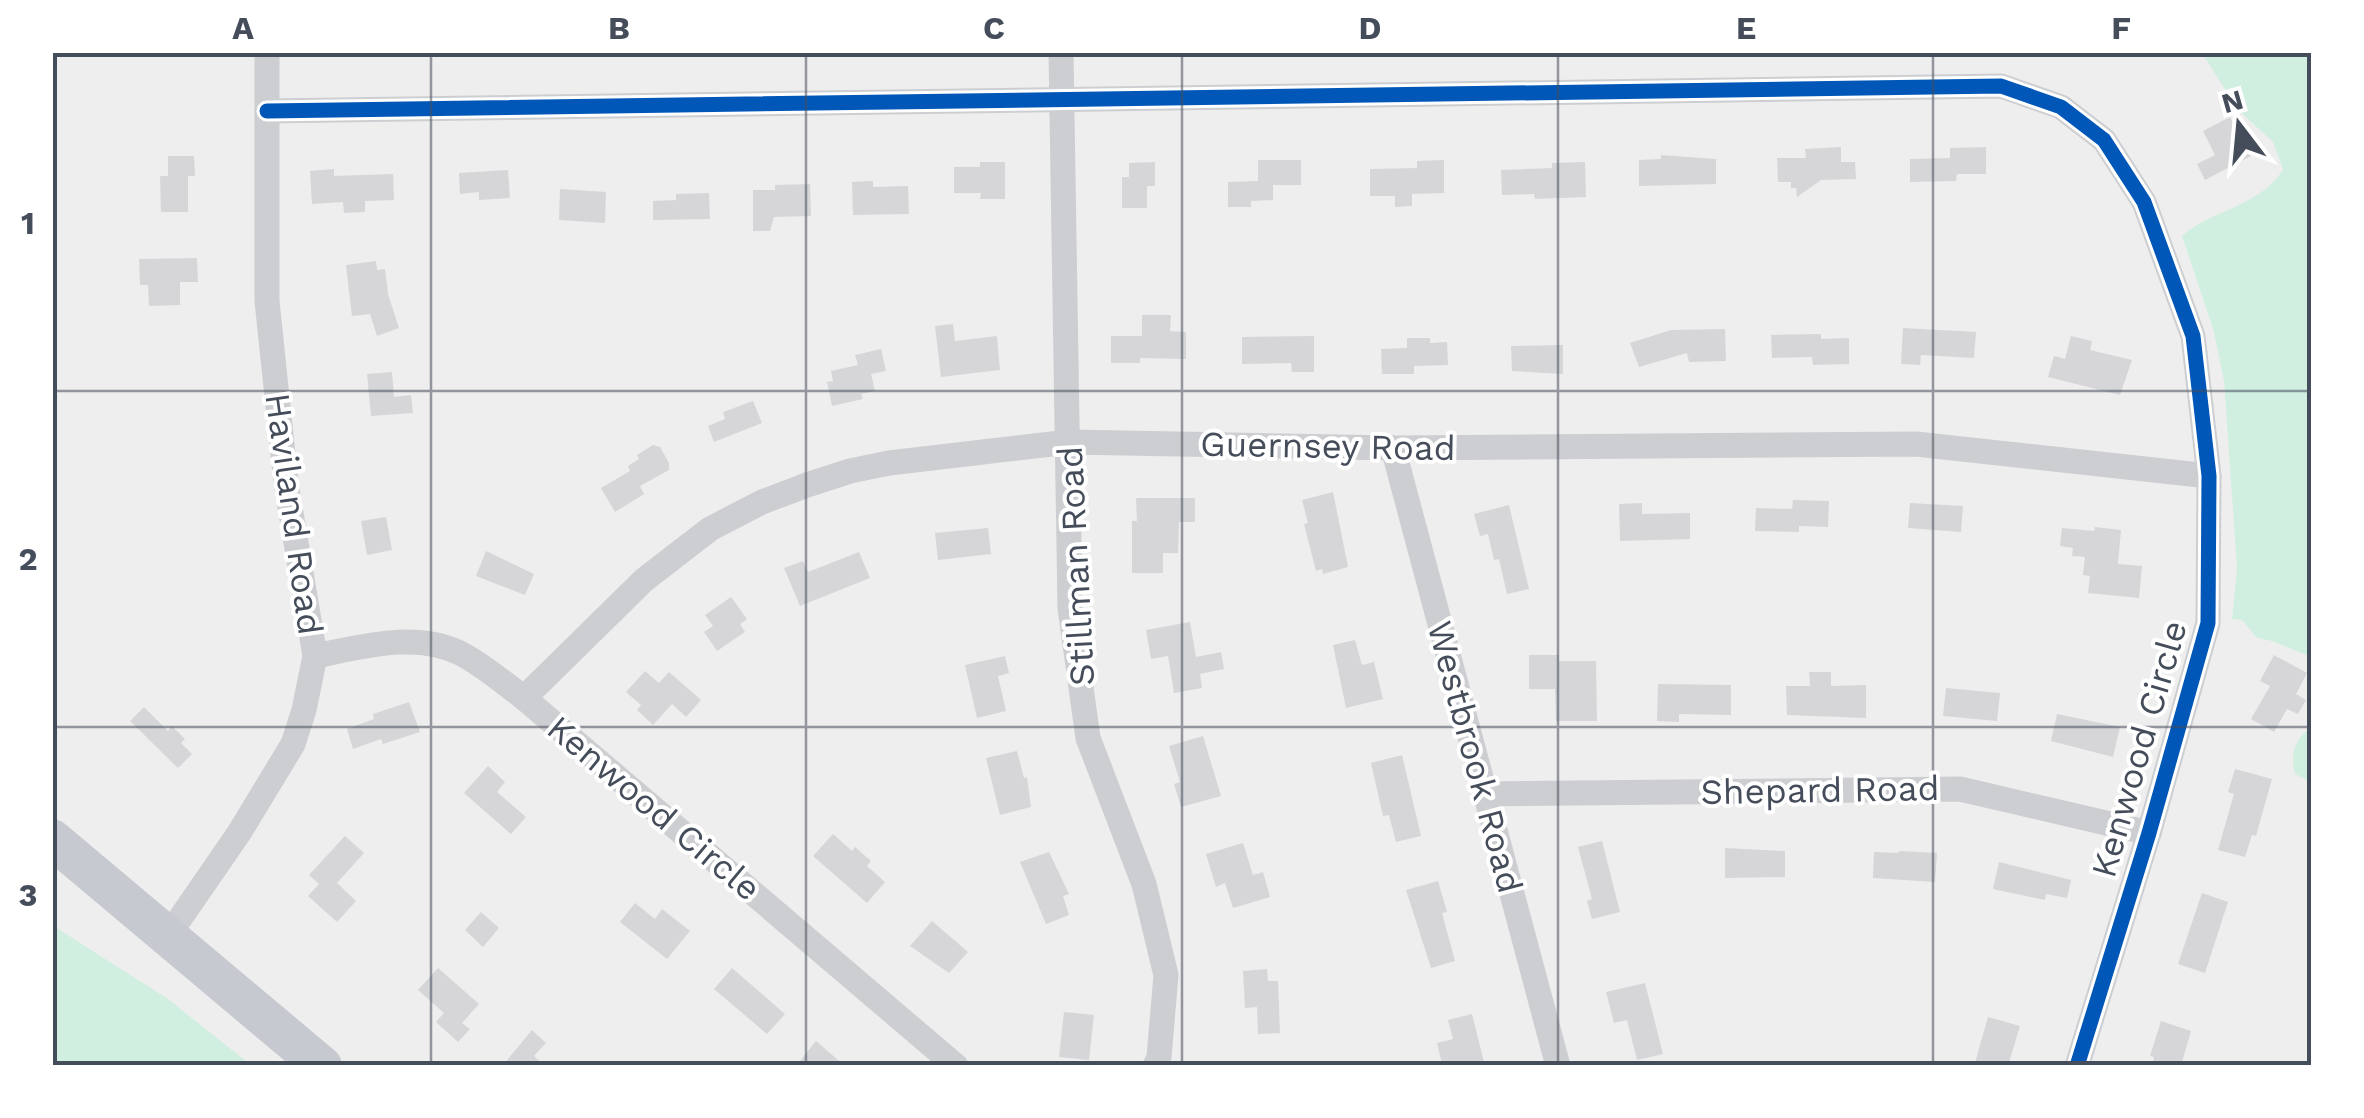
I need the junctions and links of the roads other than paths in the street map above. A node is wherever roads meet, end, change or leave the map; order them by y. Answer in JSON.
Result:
{"nodes":[{"id":1,"x":267,"y":52,"type":"edge"},
{"id":2,"x":1061,"y":52,"type":"edge"},
{"id":3,"x":1062,"y":101,"type":"junction"},
{"id":4,"x":267,"y":111,"type":"junction"},
{"id":5,"x":1069,"y":442,"type":"junction"},
{"id":6,"x":1393,"y":448,"type":"junction"},
{"id":7,"x":2209,"y":476,"type":"junction"},
{"id":8,"x":315,"y":656,"type":"junction"},
{"id":9,"x":524,"y":698,"type":"junction"},
{"id":10,"x":1485,"y":794,"type":"junction"},
{"id":11,"x":2148,"y":833,"type":"junction"},
{"id":12,"x":52,"y":839,"type":"edge"},
{"id":13,"x":168,"y":936,"type":"junction"},
{"id":14,"x":322,"y":1066,"type":"edge"},
{"id":15,"x":956,"y":1066,"type":"edge"},
{"id":16,"x":1155,"y":1066,"type":"edge"},
{"id":17,"x":1558,"y":1066,"type":"edge"},
{"id":18,"x":2077,"y":1066,"type":"edge"}],
"edges":[{"from":1,"to":4,"type":"street","name":"Haviland Road"},
{"from":2,"to":3,"type":"street","name":"Stillman Road"},
{"from":3,"to":4,"type":"street","name":"Kenwood Circle"},
{"from":3,"to":5,"type":"street","name":"Stillman Road"},
{"from":3,"to":7,"type":"street","name":"Kenwood Circle"},
{"from":4,"to":8,"type":"street","name":"Haviland Road"},
{"from":5,"to":6,"type":"street","name":"Guernsey Road"},
{"from":5,"to":9,"type":"street","name":"Guernsey Road"},
{"from":5,"to":16,"type":"street","name":"Stillman Road"},
{"from":6,"to":7,"type":"street","name":"Guernsey Road"},
{"from":6,"to":10,"type":"street","name":"Westbrook Road"},
{"from":7,"to":11,"type":"street","name":"Kenwood Circle"},
{"from":8,"to":9,"type":"street","name":"Kenwood Circle"},
{"from":8,"to":13,"type":"street","name":"Haviland Road"},
{"from":9,"to":15,"type":"street","name":"Kenwood Circle"},
{"from":10,"to":11,"type":"street","name":"Shepard Road"},
{"from":10,"to":17,"type":"street","name":"Westbrook Road"},
{"from":11,"to":18,"type":"street","name":"Kenwood Circle"},
{"from":12,"to":13,"type":"main road"},
{"from":13,"to":14,"type":"main road"}]}
